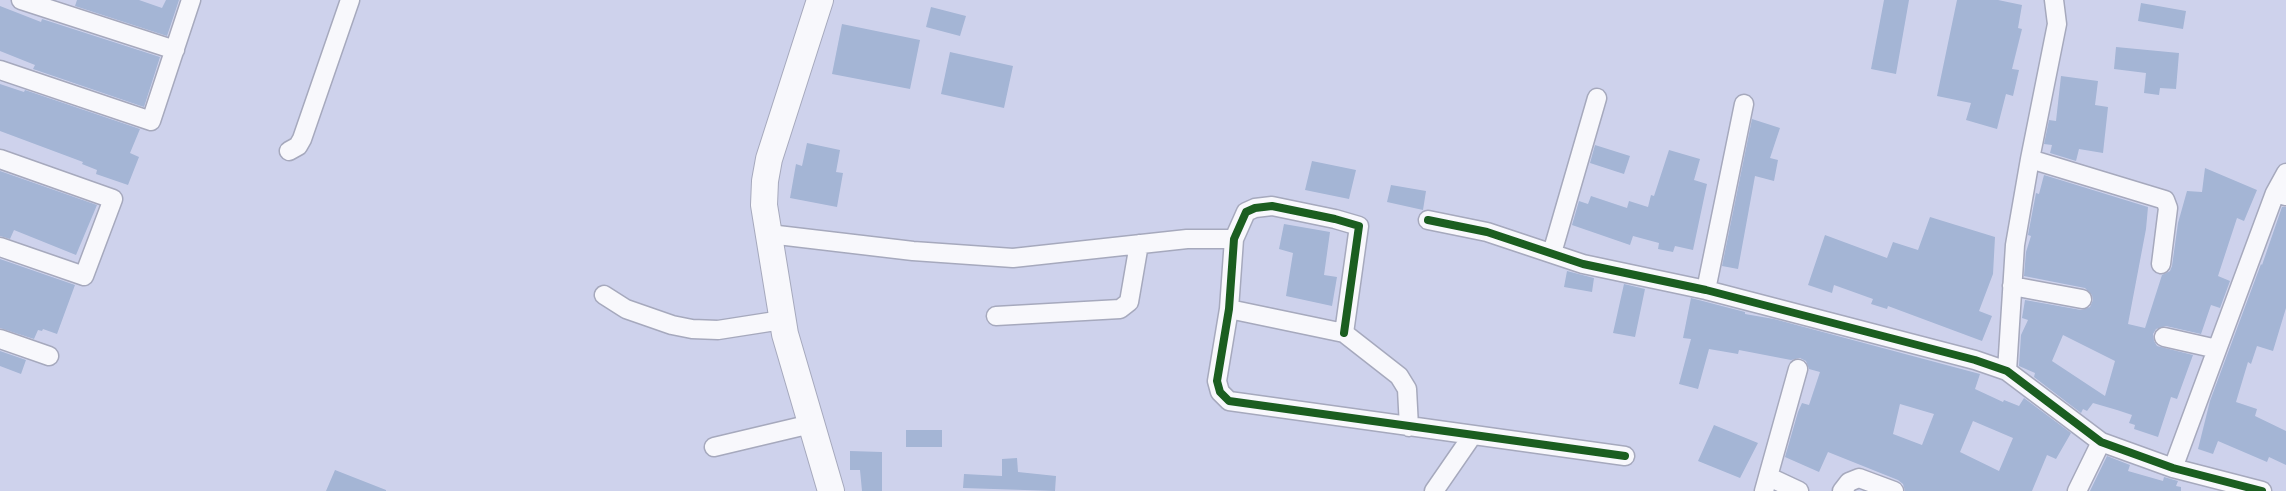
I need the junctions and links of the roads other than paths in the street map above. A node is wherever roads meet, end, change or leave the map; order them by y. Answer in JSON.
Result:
{"nodes":[{"id":1,"x":21,"y":0,"type":"edge"},
{"id":2,"x":191,"y":0,"type":"edge"},
{"id":3,"x":350,"y":0,"type":"edge"},
{"id":4,"x":820,"y":0,"type":"edge"},
{"id":5,"x":2054,"y":0,"type":"edge"},
{"id":6,"x":175,"y":50,"type":"junction"},
{"id":7,"x":0,"y":70,"type":"edge"},
{"id":8,"x":1597,"y":98,"type":"dead end"},
{"id":9,"x":1744,"y":104,"type":"dead end"},
{"id":10,"x":289,"y":151,"type":"dead end"},
{"id":11,"x":0,"y":159,"type":"edge"},
{"id":12,"x":2030,"y":159,"type":"junction"},
{"id":13,"x":2286,"y":173,"type":"edge"},
{"id":14,"x":2281,"y":194,"type":"edge"},
{"id":15,"x":1428,"y":220,"type":"dead end"},
{"id":16,"x":769,"y":234,"type":"junction"},
{"id":17,"x":1234,"y":239,"type":"junction"},
{"id":18,"x":1139,"y":244,"type":"junction"},
{"id":19,"x":0,"y":247,"type":"edge"},
{"id":20,"x":1552,"y":253,"type":"junction"},
{"id":21,"x":2161,"y":264,"type":"dead end"},
{"id":22,"x":2012,"y":286,"type":"junction"},
{"id":23,"x":1706,"y":290,"type":"junction"},
{"id":24,"x":604,"y":295,"type":"dead end"},
{"id":25,"x":2082,"y":299,"type":"dead end"},
{"id":26,"x":1229,"y":309,"type":"junction"},
{"id":27,"x":996,"y":316,"type":"dead end"},
{"id":28,"x":782,"y":320,"type":"junction"},
{"id":29,"x":1344,"y":333,"type":"junction"},
{"id":30,"x":2164,"y":337,"type":"dead end"},
{"id":31,"x":0,"y":339,"type":"edge"},
{"id":32,"x":2217,"y":349,"type":"junction"},
{"id":33,"x":49,"y":356,"type":"dead end"},
{"id":34,"x":1798,"y":369,"type":"dead end"},
{"id":35,"x":2007,"y":371,"type":"junction"},
{"id":36,"x":811,"y":424,"type":"junction"},
{"id":37,"x":1409,"y":427,"type":"junction"},
{"id":38,"x":1472,"y":436,"type":"junction"},
{"id":39,"x":2101,"y":442,"type":"junction"},
{"id":40,"x":714,"y":447,"type":"dead end"},
{"id":41,"x":1625,"y":456,"type":"dead end"},
{"id":42,"x":2173,"y":468,"type":"junction"},
{"id":43,"x":1766,"y":484,"type":"edge"},
{"id":44,"x":831,"y":491,"type":"edge"},
{"id":45,"x":1434,"y":491,"type":"edge"},
{"id":46,"x":1799,"y":491,"type":"edge"},
{"id":47,"x":1842,"y":491,"type":"edge"},
{"id":48,"x":1894,"y":491,"type":"edge"},
{"id":49,"x":2077,"y":491,"type":"edge"},
{"id":50,"x":2262,"y":491,"type":"edge"}],
"edges":[{"from":1,"to":6,"type":"street"},
{"from":2,"to":6,"type":"street"},
{"from":3,"to":10,"type":"street"},
{"from":4,"to":16,"type":"main road"},
{"from":5,"to":12,"type":"street"},
{"from":6,"to":7,"type":"street"},
{"from":8,"to":20,"type":"street"},
{"from":9,"to":23,"type":"street"},
{"from":11,"to":19,"type":"street"},
{"from":12,"to":21,"type":"street"},
{"from":12,"to":22,"type":"street"},
{"from":13,"to":14,"type":"street"},
{"from":14,"to":32,"type":"street"},
{"from":15,"to":20,"type":"street"},
{"from":16,"to":18,"type":"street"},
{"from":16,"to":28,"type":"main road"},
{"from":17,"to":18,"type":"street"},
{"from":17,"to":26,"type":"street"},
{"from":17,"to":29,"type":"street"},
{"from":18,"to":27,"type":"street"},
{"from":20,"to":23,"type":"street"},
{"from":22,"to":25,"type":"street"},
{"from":22,"to":35,"type":"street"},
{"from":23,"to":35,"type":"street"},
{"from":24,"to":28,"type":"street"},
{"from":26,"to":29,"type":"street"},
{"from":26,"to":37,"type":"street"},
{"from":28,"to":36,"type":"main road"},
{"from":29,"to":37,"type":"street"},
{"from":30,"to":32,"type":"street"},
{"from":31,"to":33,"type":"street"},
{"from":32,"to":42,"type":"street"},
{"from":34,"to":43,"type":"street"},
{"from":35,"to":39,"type":"street"},
{"from":36,"to":40,"type":"street"},
{"from":36,"to":44,"type":"main road"},
{"from":37,"to":38,"type":"street"},
{"from":38,"to":41,"type":"street"},
{"from":38,"to":45,"type":"street"},
{"from":39,"to":42,"type":"street"},
{"from":39,"to":49,"type":"street"},
{"from":42,"to":50,"type":"street"},
{"from":43,"to":46,"type":"street"},
{"from":47,"to":48,"type":"street"}]}
